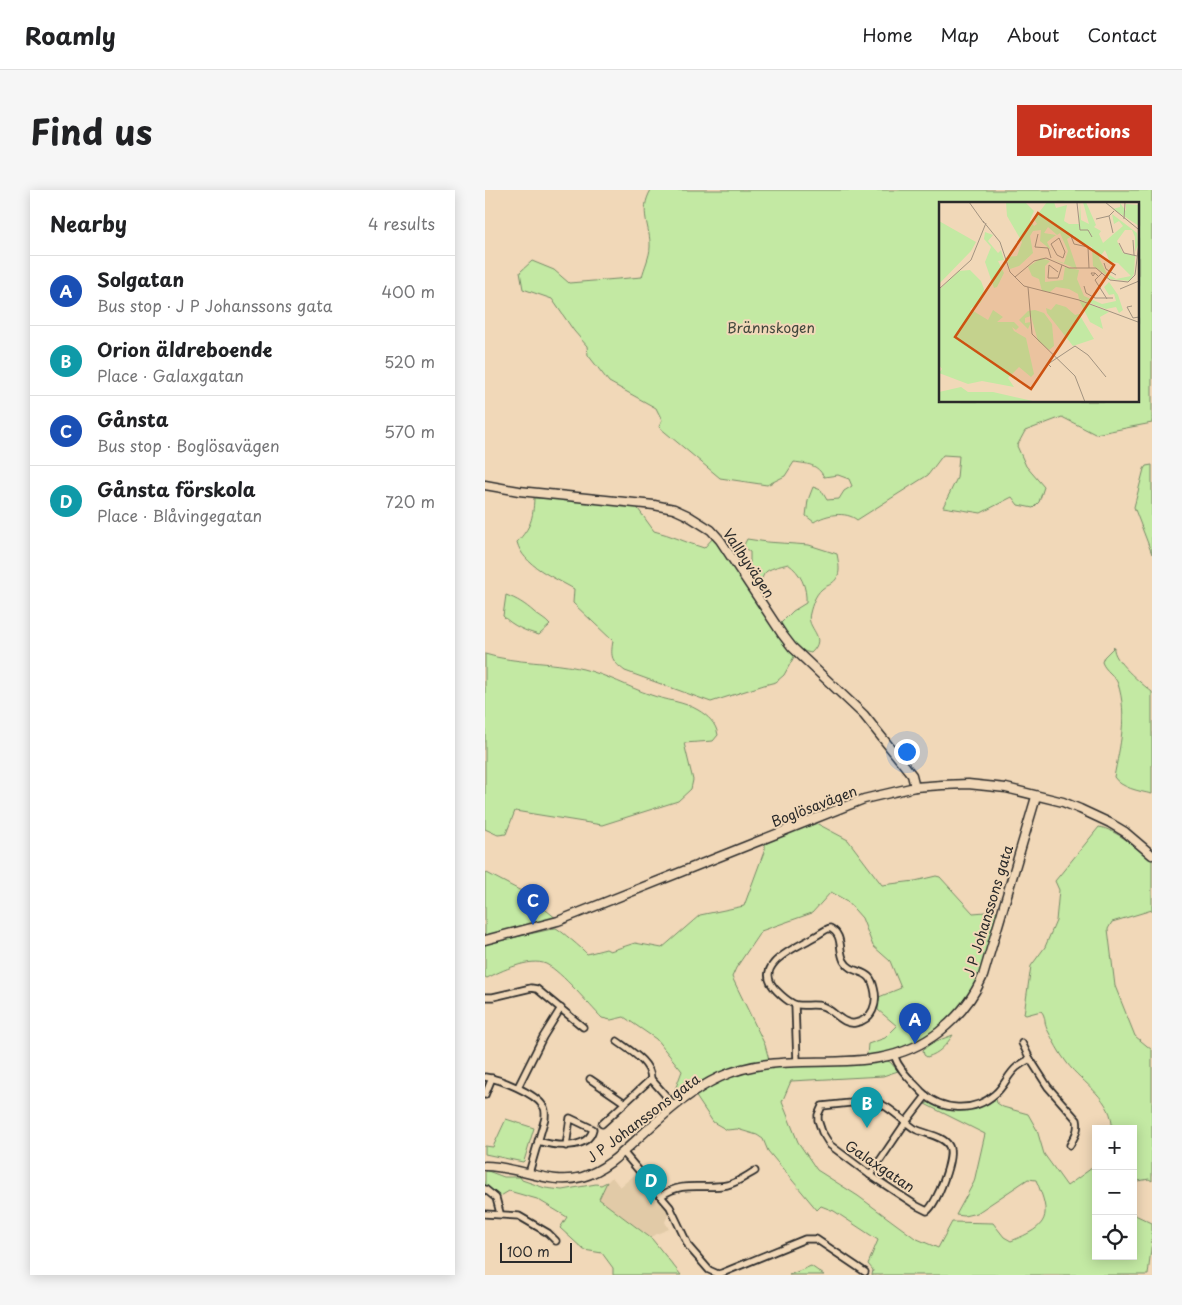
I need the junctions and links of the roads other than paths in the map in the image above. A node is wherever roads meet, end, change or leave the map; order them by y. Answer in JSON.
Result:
{"nodes":[{"id":1,"x":485,"y":485,"type":"edge"},
{"id":2,"x":915,"y":787,"type":"junction"},
{"id":3,"x":1036,"y":797,"type":"junction"},
{"id":4,"x":1152,"y":855,"type":"edge"},
{"id":5,"x":485,"y":940,"type":"edge"},
{"id":6,"x":485,"y":996,"type":"edge"},
{"id":7,"x":795,"y":1005,"type":"junction"},
{"id":8,"x":561,"y":1008,"type":"junction"},
{"id":9,"x":583,"y":1026,"type":"dead end"},
{"id":10,"x":617,"y":1041,"type":"dead end"},
{"id":11,"x":1022,"y":1043,"type":"dead end"},
{"id":12,"x":894,"y":1055,"type":"junction"},
{"id":13,"x":1030,"y":1059,"type":"junction"},
{"id":14,"x":797,"y":1062,"type":"junction"},
{"id":15,"x":485,"y":1077,"type":"edge"},
{"id":16,"x":492,"y":1078,"type":"junction"},
{"id":17,"x":590,"y":1079,"type":"dead end"},
{"id":18,"x":651,"y":1079,"type":"junction"},
{"id":19,"x":517,"y":1087,"type":"junction"},
{"id":20,"x":485,"y":1095,"type":"edge"},
{"id":21,"x":926,"y":1096,"type":"junction"},
{"id":22,"x":625,"y":1102,"type":"junction"},
{"id":23,"x":675,"y":1106,"type":"junction"},
{"id":24,"x":906,"y":1122,"type":"junction"},
{"id":25,"x":602,"y":1124,"type":"dead end"},
{"id":26,"x":538,"y":1141,"type":"junction"},
{"id":27,"x":1070,"y":1145,"type":"dead end"},
{"id":28,"x":566,"y":1146,"type":"junction"},
{"id":29,"x":623,"y":1152,"type":"junction"},
{"id":30,"x":485,"y":1166,"type":"edge"},
{"id":31,"x":755,"y":1171,"type":"dead end"},
{"id":32,"x":529,"y":1173,"type":"junction"},
{"id":33,"x":870,"y":1175,"type":"junction"},
{"id":34,"x":485,"y":1189,"type":"edge"},
{"id":35,"x":661,"y":1196,"type":"junction"},
{"id":36,"x":500,"y":1213,"type":"junction"},
{"id":37,"x":485,"y":1214,"type":"edge"},
{"id":38,"x":556,"y":1240,"type":"dead end"},
{"id":39,"x":865,"y":1272,"type":"dead end"}],
"edges":[{"from":1,"to":2,"type":"street","name":"Vallbyvägen"},
{"from":2,"to":3,"type":"street","name":"Boglösavägen"},
{"from":2,"to":5,"type":"street","name":"Boglösavägen"},
{"from":3,"to":4,"type":"street","name":"Boglösavägen"},
{"from":3,"to":12,"type":"street","name":"J P Johanssons gata"},
{"from":6,"to":8,"type":"street"},
{"from":7,"to":7,"type":"street"},
{"from":7,"to":14,"type":"street"},
{"from":8,"to":9,"type":"street"},
{"from":8,"to":19,"type":"street"},
{"from":10,"to":18,"type":"street"},
{"from":11,"to":13,"type":"street"},
{"from":12,"to":14,"type":"street","name":"J P Johanssons gata"},
{"from":12,"to":21,"type":"street"},
{"from":13,"to":21,"type":"street"},
{"from":13,"to":27,"type":"street"},
{"from":14,"to":23,"type":"street","name":"J P Johanssons gata"},
{"from":15,"to":16,"type":"street"},
{"from":16,"to":19,"type":"street"},
{"from":16,"to":20,"type":"street"},
{"from":17,"to":22,"type":"street"},
{"from":18,"to":22,"type":"street"},
{"from":18,"to":23,"type":"street"},
{"from":19,"to":26,"type":"street"},
{"from":21,"to":24,"type":"street"},
{"from":22,"to":25,"type":"street"},
{"from":23,"to":29,"type":"street","name":"J P Johanssons gata"},
{"from":24,"to":33,"type":"street"},
{"from":24,"to":33,"type":"street","name":"Galaxgatan"},
{"from":24,"to":33,"type":"street","name":"Galaxgatan"},
{"from":26,"to":28,"type":"street"},
{"from":26,"to":32,"type":"street"},
{"from":28,"to":28,"type":"street"},
{"from":29,"to":32,"type":"street","name":"J P Johanssons gata"},
{"from":29,"to":35,"type":"street"},
{"from":30,"to":32,"type":"street","name":"J P Johanssons gata"},
{"from":31,"to":35,"type":"street"},
{"from":34,"to":36,"type":"street"},
{"from":35,"to":39,"type":"street"},
{"from":36,"to":37,"type":"street"},
{"from":36,"to":38,"type":"street"}]}
